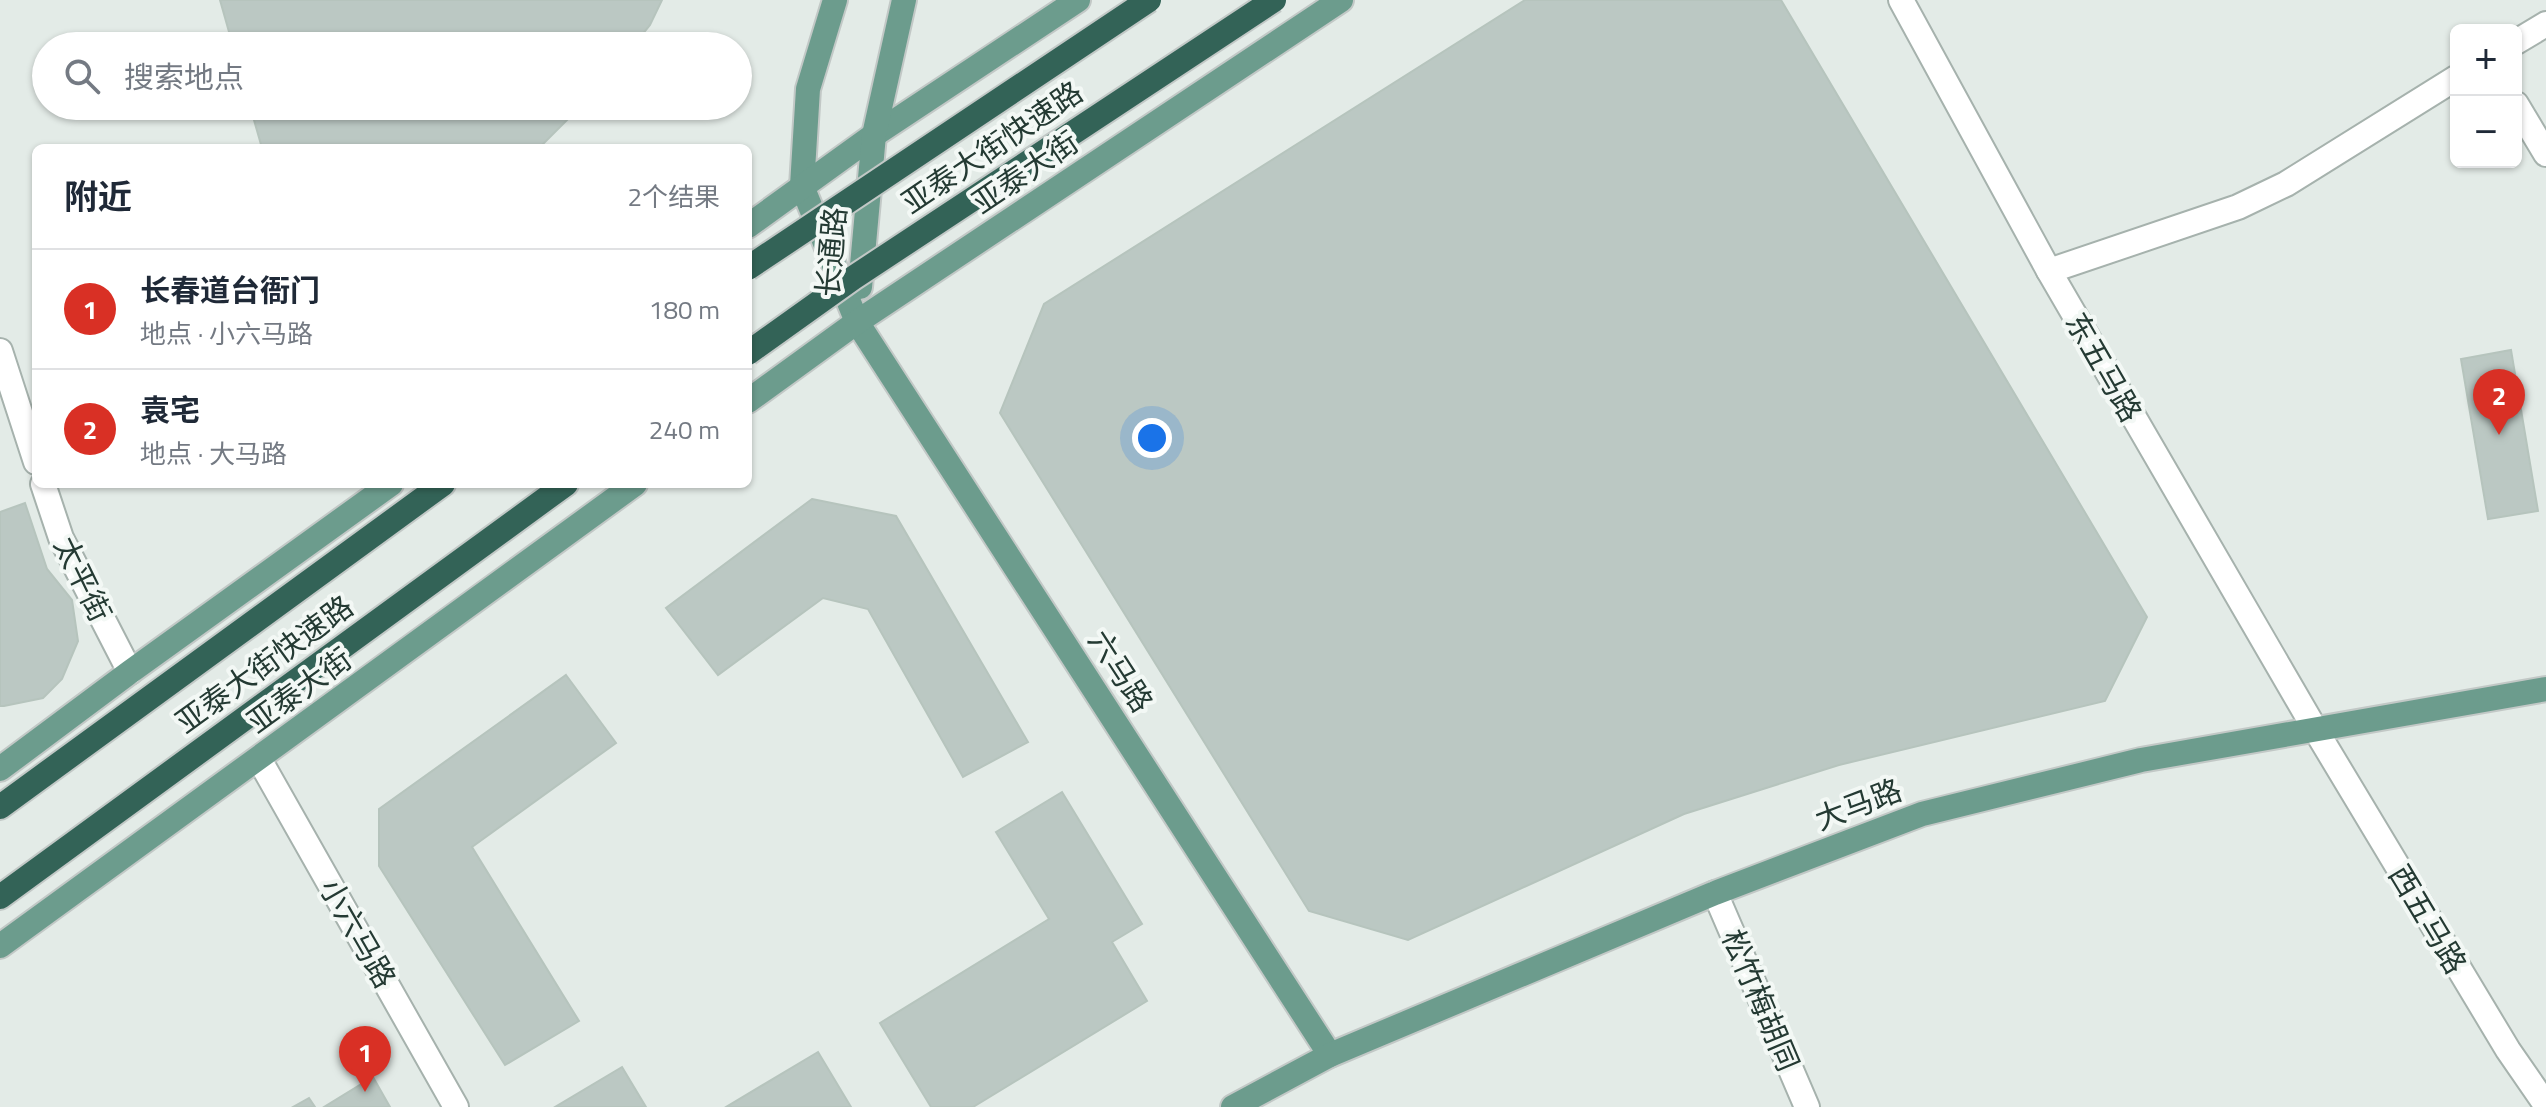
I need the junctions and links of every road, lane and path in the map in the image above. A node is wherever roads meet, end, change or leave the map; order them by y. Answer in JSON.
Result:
{"nodes":[{"id":1,"x":835,"y":0,"type":"edge"},
{"id":2,"x":904,"y":0,"type":"edge"},
{"id":3,"x":1078,"y":0,"type":"edge"},
{"id":4,"x":1149,"y":0,"type":"edge"},
{"id":5,"x":1274,"y":0,"type":"edge"},
{"id":6,"x":1341,"y":0,"type":"edge"},
{"id":7,"x":1901,"y":0,"type":"edge"},
{"id":8,"x":2546,"y":24,"type":"edge"},
{"id":9,"x":2522,"y":38,"type":"edge"},
{"id":10,"x":2450,"y":82,"type":"edge"},
{"id":11,"x":2522,"y":114,"type":"edge"},
{"id":12,"x":874,"y":135,"type":"junction"},
{"id":13,"x":2546,"y":154,"type":"edge"},
{"id":14,"x":802,"y":186,"type":"junction"},
{"id":15,"x":752,"y":223,"type":"edge"},
{"id":16,"x":752,"y":265,"type":"edge"},
{"id":17,"x":2049,"y":271,"type":"junction"},
{"id":18,"x":857,"y":322,"type":"junction"},
{"id":19,"x":752,"y":350,"type":"edge"},
{"id":20,"x":0,"y":351,"type":"edge"},
{"id":21,"x":752,"y":398,"type":"edge"},
{"id":22,"x":32,"y":450,"type":"edge"},
{"id":23,"x":44,"y":488,"type":"edge"},
{"id":24,"x":385,"y":488,"type":"edge"},
{"id":25,"x":438,"y":488,"type":"edge"},
{"id":26,"x":561,"y":488,"type":"edge"},
{"id":27,"x":630,"y":488,"type":"edge"},
{"id":28,"x":130,"y":672,"type":"junction"},
{"id":29,"x":2546,"y":689,"type":"edge"},
{"id":30,"x":2315,"y":729,"type":"junction"},
{"id":31,"x":259,"y":759,"type":"junction"},
{"id":32,"x":0,"y":769,"type":"edge"},
{"id":33,"x":0,"y":807,"type":"edge"},
{"id":34,"x":1715,"y":893,"type":"junction"},
{"id":35,"x":0,"y":897,"type":"edge"},
{"id":36,"x":0,"y":946,"type":"edge"},
{"id":37,"x":1330,"y":1055,"type":"junction"},
{"id":38,"x":2546,"y":1105,"type":"edge"},
{"id":39,"x":456,"y":1107,"type":"edge"},
{"id":40,"x":1233,"y":1107,"type":"edge"},
{"id":41,"x":1807,"y":1107,"type":"edge"}],
"edges":[{"from":1,"to":14,"type":"main road","name":"长通路"},
{"from":2,"to":12,"type":"main road","name":"长通路"},
{"from":3,"to":12,"type":"main road"},
{"from":4,"to":16,"type":"highway","name":"亚泰大街快速路","bridge":true},
{"from":5,"to":19,"type":"highway","name":"亚泰大街快速路","bridge":true},
{"from":6,"to":18,"type":"main road","name":"亚泰大街"},
{"from":7,"to":17,"type":"street","name":"东五马路"},
{"from":8,"to":9,"type":"street"},
{"from":10,"to":17,"type":"street"},
{"from":11,"to":13,"type":"street"},
{"from":12,"to":14,"type":"main road"},
{"from":12,"to":18,"type":"main road","name":"长通路"},
{"from":14,"to":15,"type":"main road"},
{"from":14,"to":18,"type":"main road","name":"长通路"},
{"from":17,"to":30,"type":"street","name":"东五马路"},
{"from":18,"to":21,"type":"main road","name":"亚泰大街"},
{"from":18,"to":37,"type":"main road","name":"六马路"},
{"from":20,"to":22,"type":"street"},
{"from":23,"to":28,"type":"street","name":"太平街"},
{"from":24,"to":28,"type":"main road"},
{"from":25,"to":33,"type":"highway","name":"亚泰大街快速路"},
{"from":26,"to":35,"type":"highway","name":"亚泰大街快速路"},
{"from":27,"to":31,"type":"main road","name":"亚泰大街"},
{"from":28,"to":32,"type":"main road"},
{"from":29,"to":30,"type":"main road","name":"大马路"},
{"from":30,"to":34,"type":"main road","name":"大马路"},
{"from":30,"to":38,"type":"street","name":"西五马路"},
{"from":31,"to":36,"type":"main road","name":"亚泰大街"},
{"from":31,"to":39,"type":"street","name":"小六马路"},
{"from":34,"to":37,"type":"main road","name":"大马路"},
{"from":34,"to":41,"type":"street","name":"松竹梅胡同"},
{"from":37,"to":40,"type":"main road","name":"大马路"}]}
